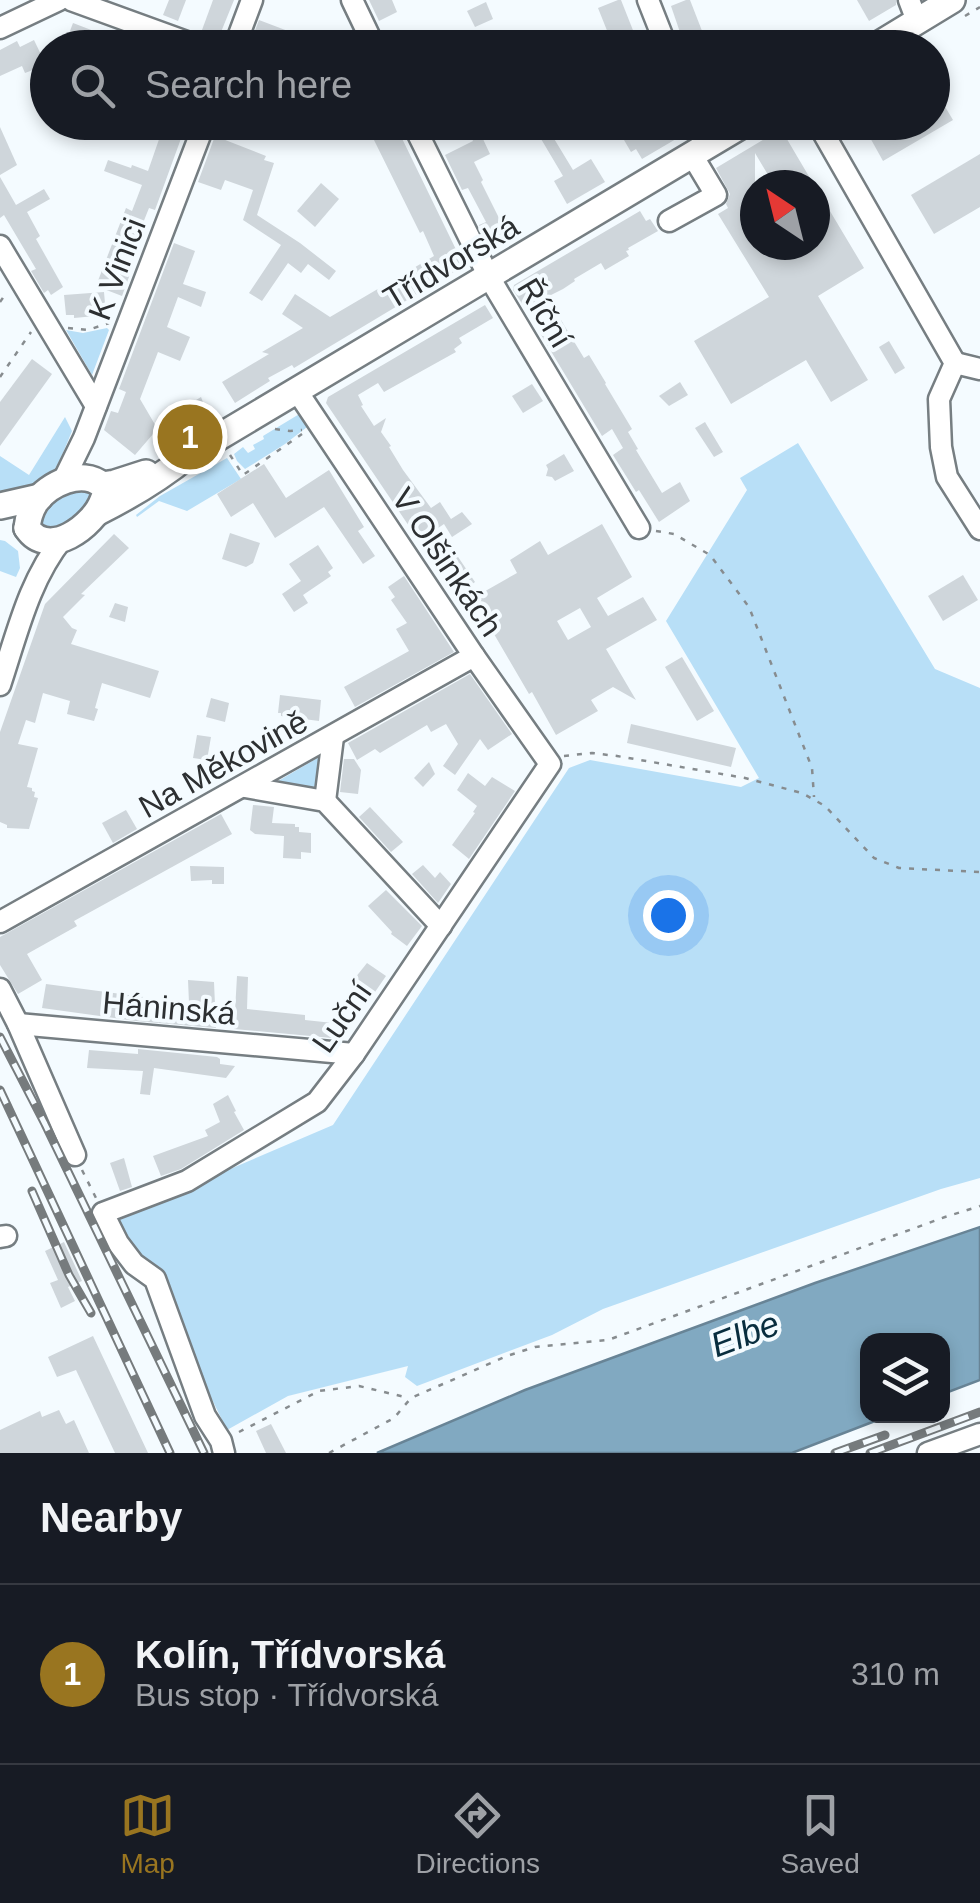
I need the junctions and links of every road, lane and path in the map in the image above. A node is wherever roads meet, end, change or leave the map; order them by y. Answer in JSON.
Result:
{"nodes":[{"id":1,"x":59,"y":0,"type":"edge"},
{"id":2,"x":71,"y":0,"type":"edge"},
{"id":3,"x":252,"y":0,"type":"edge"},
{"id":4,"x":352,"y":0,"type":"edge"},
{"id":5,"x":648,"y":0,"type":"edge"},
{"id":6,"x":952,"y":0,"type":"edge"},
{"id":7,"x":913,"y":10,"type":"edge"},
{"id":8,"x":0,"y":28,"type":"edge"},
{"id":9,"x":154,"y":30,"type":"edge"},
{"id":10,"x":241,"y":30,"type":"edge"},
{"id":11,"x":366,"y":30,"type":"edge"},
{"id":12,"x":659,"y":30,"type":"edge"},
{"id":13,"x":892,"y":30,"type":"edge"},
{"id":14,"x":199,"y":140,"type":"edge"},
{"id":15,"x":421,"y":140,"type":"edge"},
{"id":16,"x":698,"y":140,"type":"edge"},
{"id":17,"x":717,"y":140,"type":"edge"},
{"id":18,"x":827,"y":140,"type":"edge"},
{"id":19,"x":699,"y":151,"type":"junction"},
{"id":20,"x":669,"y":221,"type":"dead end"},
{"id":21,"x":0,"y":246,"type":"edge"},
{"id":22,"x":488,"y":277,"type":"junction"},
{"id":23,"x":12,"y":286,"type":"dead end"},
{"id":24,"x":0,"y":302,"type":"edge"},
{"id":25,"x":118,"y":317,"type":"dead end"},
{"id":26,"x":34,"y":326,"type":"dead end"},
{"id":27,"x":62,"y":327,"type":"dead end"},
{"id":28,"x":956,"y":363,"type":"junction"},
{"id":29,"x":980,"y":370,"type":"edge"},
{"id":30,"x":0,"y":377,"type":"edge"},
{"id":31,"x":297,"y":391,"type":"junction"},
{"id":32,"x":96,"y":406,"type":"junction"},
{"id":33,"x":271,"y":428,"type":"dead end"},
{"id":34,"x":84,"y":438,"type":"junction"},
{"id":35,"x":230,"y":453,"type":"dead end"},
{"id":36,"x":187,"y":456,"type":"junction"},
{"id":37,"x":107,"y":481,"type":"junction"},
{"id":38,"x":51,"y":490,"type":"junction"},
{"id":39,"x":0,"y":506,"type":"edge"},
{"id":40,"x":98,"y":512,"type":"junction"},
{"id":41,"x":0,"y":522,"type":"edge"},
{"id":42,"x":639,"y":528,"type":"joint"},
{"id":43,"x":980,"y":529,"type":"edge"},
{"id":44,"x":31,"y":532,"type":"junction"},
{"id":45,"x":63,"y":538,"type":"junction"},
{"id":46,"x":34,"y":584,"type":"junction"},
{"id":47,"x":12,"y":648,"type":"edge"},
{"id":48,"x":474,"y":656,"type":"junction"},
{"id":49,"x":0,"y":685,"type":"edge"},
{"id":50,"x":332,"y":737,"type":"junction"},
{"id":51,"x":550,"y":764,"type":"junction"},
{"id":52,"x":244,"y":787,"type":"junction"},
{"id":53,"x":814,"y":799,"type":"junction"},
{"id":54,"x":325,"y":800,"type":"junction"},
{"id":55,"x":980,"y":872,"type":"edge"},
{"id":56,"x":0,"y":922,"type":"edge"},
{"id":57,"x":440,"y":926,"type":"junction"},
{"id":58,"x":0,"y":989,"type":"edge"},
{"id":59,"x":18,"y":1024,"type":"junction"},
{"id":60,"x":354,"y":1054,"type":"junction"},
{"id":61,"x":75,"y":1155,"type":"joint"},
{"id":62,"x":980,"y":1206,"type":"edge"},
{"id":63,"x":104,"y":1213,"type":"junction"},
{"id":64,"x":411,"y":1398,"type":"junction"},
{"id":65,"x":980,"y":1434,"type":"edge"},
{"id":66,"x":222,"y":1447,"type":"edge"},
{"id":67,"x":952,"y":1448,"type":"edge"},
{"id":68,"x":329,"y":1453,"type":"edge"},
{"id":69,"x":928,"y":1453,"type":"edge"}],
"edges":[{"from":1,"to":8,"type":"street"},
{"from":2,"to":9,"type":"street"},
{"from":3,"to":10,"type":"street"},
{"from":4,"to":11,"type":"street"},
{"from":5,"to":12,"type":"street"},
{"from":6,"to":7,"type":"main road"},
{"from":7,"to":13,"type":"main road"},
{"from":14,"to":32,"type":"street","name":"K Vinici"},
{"from":15,"to":22,"type":"street","name":"Říční"},
{"from":16,"to":19,"type":"street"},
{"from":17,"to":19,"type":"main road","name":"Třídvorská"},
{"from":18,"to":28,"type":"street"},
{"from":19,"to":20,"type":"street"},
{"from":19,"to":22,"type":"main road","name":"Třídvorská"},
{"from":21,"to":32,"type":"street"},
{"from":22,"to":31,"type":"main road","name":"Třídvorská"},
{"from":22,"to":42,"type":"street","name":"Říční"},
{"from":23,"to":24,"type":"path"},
{"from":25,"to":27,"type":"path"},
{"from":26,"to":30,"type":"path"},
{"from":28,"to":29,"type":"street"},
{"from":28,"to":43,"type":"street"},
{"from":31,"to":36,"type":"main road","name":"Třídvorská"},
{"from":31,"to":48,"type":"street","name":"V Olšinkách"},
{"from":32,"to":34,"type":"street","name":"K Vinici"},
{"from":33,"to":35,"type":"path"},
{"from":34,"to":37,"type":"street"},
{"from":34,"to":38,"type":"street","name":"K Vinici"},
{"from":36,"to":37,"type":"main road","name":"Třídvorská"},
{"from":36,"to":40,"type":"main road","name":"Třídvorská"},
{"from":37,"to":38,"type":"main road","name":"Třídvorská"},
{"from":37,"to":40,"type":"main road"},
{"from":38,"to":39,"type":"main road"},
{"from":38,"to":44,"type":"main road"},
{"from":40,"to":45,"type":"main road","name":"Třídvorská"},
{"from":41,"to":44,"type":"main road"},
{"from":42,"to":53,"type":"path"},
{"from":44,"to":45,"type":"main road"},
{"from":44,"to":46,"type":"street"},
{"from":45,"to":46,"type":"street"},
{"from":46,"to":47,"type":"street"},
{"from":47,"to":49,"type":"street"},
{"from":48,"to":50,"type":"street","name":"Na Měkovině"},
{"from":48,"to":51,"type":"street","name":"V Olšinkách"},
{"from":50,"to":52,"type":"street","name":"Na Měkovině"},
{"from":50,"to":54,"type":"street"},
{"from":51,"to":53,"type":"path"},
{"from":51,"to":57,"type":"street","name":"Luční"},
{"from":52,"to":54,"type":"street"},
{"from":52,"to":56,"type":"street","name":"Na Měkovině"},
{"from":53,"to":55,"type":"path"},
{"from":54,"to":57,"type":"street"},
{"from":57,"to":60,"type":"street","name":"Luční"},
{"from":58,"to":59,"type":"street"},
{"from":59,"to":60,"type":"street","name":"Háninská"},
{"from":59,"to":61,"type":"street"},
{"from":60,"to":63,"type":"street","name":"Luční"},
{"from":61,"to":63,"type":"path"},
{"from":62,"to":64,"type":"path"},
{"from":63,"to":66,"type":"street"},
{"from":64,"to":66,"type":"path"},
{"from":64,"to":68,"type":"path"},
{"from":65,"to":67,"type":"street"},
{"from":67,"to":69,"type":"street"}]}
